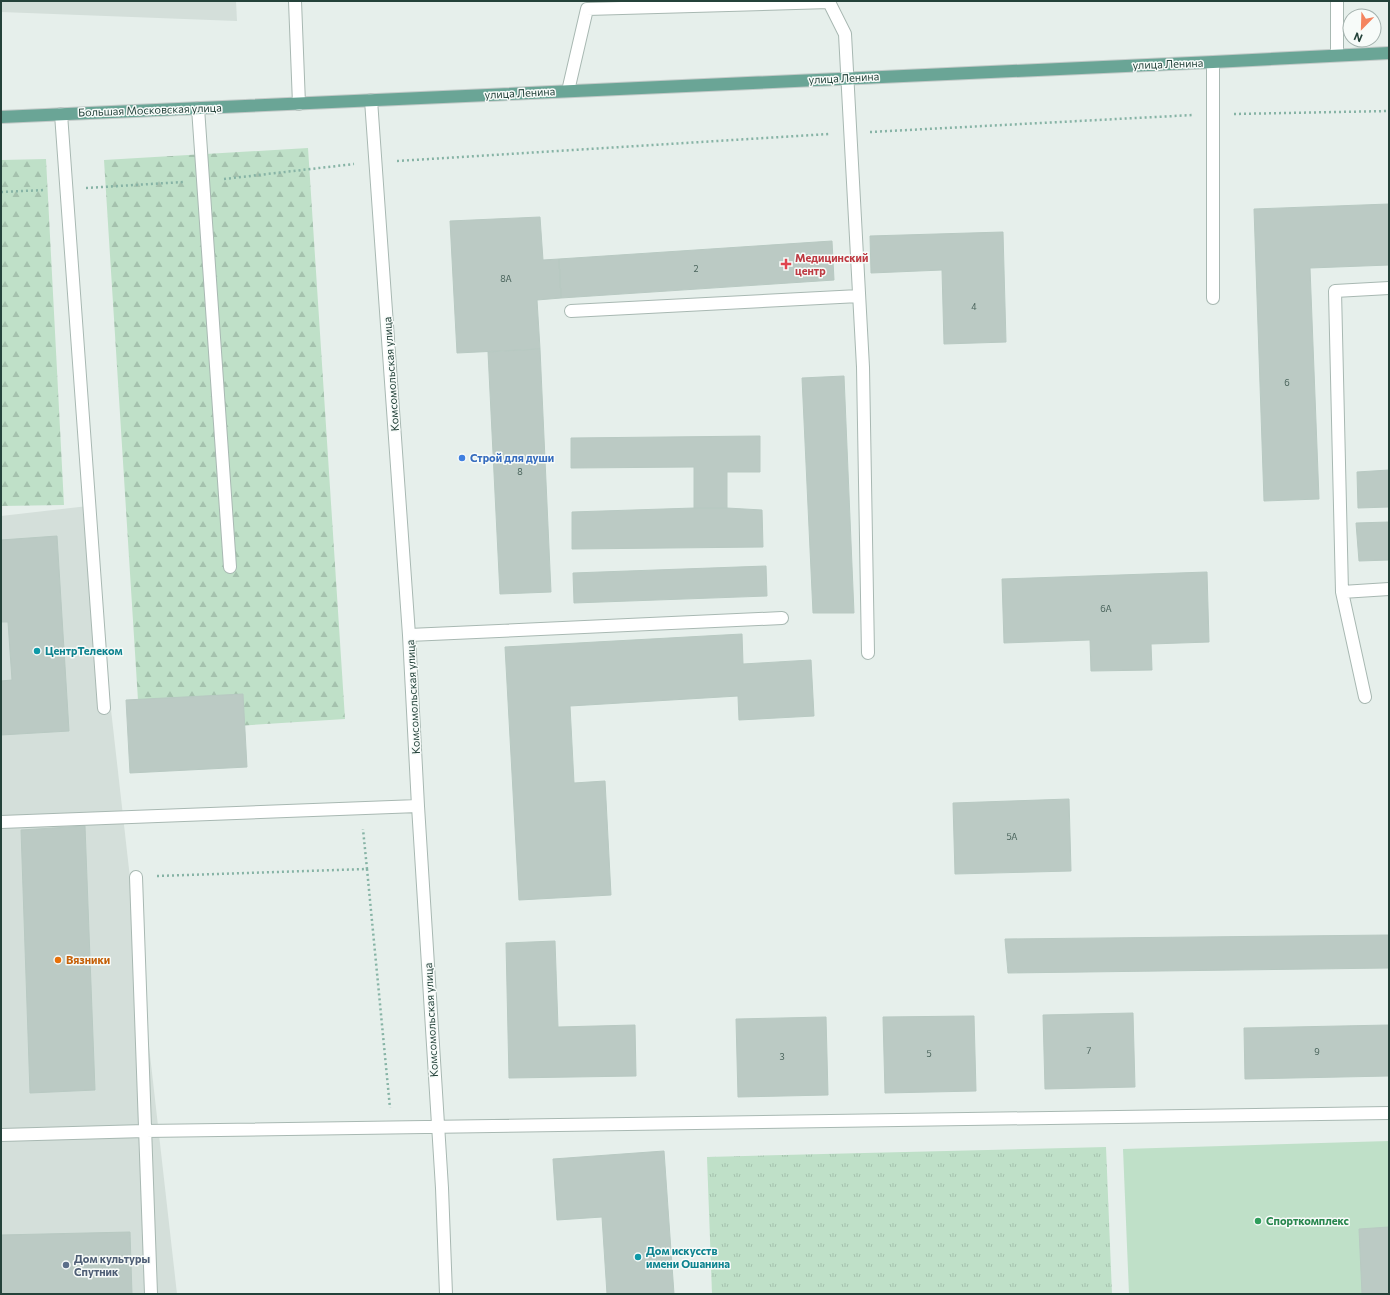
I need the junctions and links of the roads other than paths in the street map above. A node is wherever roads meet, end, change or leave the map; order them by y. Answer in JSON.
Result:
{"nodes":[{"id":1,"x":295,"y":1,"type":"edge"},
{"id":2,"x":1337,"y":1,"type":"edge"},
{"id":3,"x":720,"y":4,"type":"edge"},
{"id":4,"x":586,"y":5,"type":"edge"},
{"id":5,"x":1389,"y":53,"type":"edge"},
{"id":6,"x":1337,"y":55,"type":"junction"},
{"id":7,"x":1213,"y":62,"type":"junction"},
{"id":8,"x":848,"y":78,"type":"junction"},
{"id":9,"x":568,"y":91,"type":"junction"},
{"id":10,"x":371,"y":100,"type":"junction"},
{"id":11,"x":299,"y":104,"type":"junction"},
{"id":12,"x":198,"y":108,"type":"junction"},
{"id":13,"x":61,"y":114,"type":"junction"},
{"id":14,"x":1,"y":117,"type":"edge"},
{"id":15,"x":1389,"y":288,"type":"edge"},
{"id":16,"x":859,"y":296,"type":"junction"},
{"id":17,"x":1213,"y":298,"type":"dead end"},
{"id":18,"x":571,"y":311,"type":"dead end"},
{"id":19,"x":230,"y":567,"type":"dead end"},
{"id":20,"x":1389,"y":589,"type":"edge"},
{"id":21,"x":1342,"y":592,"type":"junction"},
{"id":22,"x":782,"y":618,"type":"dead end"},
{"id":23,"x":409,"y":635,"type":"junction"},
{"id":24,"x":868,"y":654,"type":"dead end"},
{"id":25,"x":1365,"y":697,"type":"dead end"},
{"id":26,"x":104,"y":708,"type":"dead end"},
{"id":27,"x":418,"y":806,"type":"junction"},
{"id":28,"x":1,"y":822,"type":"edge"},
{"id":29,"x":136,"y":877,"type":"road end"},
{"id":30,"x":1389,"y":1113,"type":"edge"},
{"id":31,"x":438,"y":1128,"type":"junction"},
{"id":32,"x":146,"y":1131,"type":"junction"},
{"id":33,"x":1,"y":1135,"type":"edge"},
{"id":34,"x":151,"y":1294,"type":"edge"},
{"id":35,"x":446,"y":1294,"type":"edge"}],
"edges":[{"from":1,"to":11,"type":"street"},
{"from":2,"to":6,"type":"street"},
{"from":3,"to":4,"type":"street"},
{"from":3,"to":8,"type":"street"},
{"from":4,"to":9,"type":"street"},
{"from":5,"to":6,"type":"main road","name":"улица Ленина"},
{"from":6,"to":7,"type":"main road","name":"улица Ленина"},
{"from":7,"to":8,"type":"main road","name":"улица Ленина"},
{"from":7,"to":17,"type":"street"},
{"from":8,"to":9,"type":"main road","name":"улица Ленина"},
{"from":8,"to":16,"type":"street"},
{"from":9,"to":10,"type":"main road","name":"улица Ленина"},
{"from":10,"to":11,"type":"main road","name":"улица Ленина"},
{"from":10,"to":23,"type":"street","name":"Комсомольская улица"},
{"from":11,"to":12,"type":"main road","name":"Большая Московская улица"},
{"from":12,"to":13,"type":"main road","name":"Большая Московская улица"},
{"from":12,"to":19,"type":"street"},
{"from":13,"to":14,"type":"main road","name":"Большая Московская улица"},
{"from":13,"to":26,"type":"street"},
{"from":15,"to":21,"type":"street"},
{"from":16,"to":18,"type":"street"},
{"from":16,"to":24,"type":"street"},
{"from":20,"to":21,"type":"street"},
{"from":21,"to":25,"type":"street"},
{"from":22,"to":23,"type":"street"},
{"from":23,"to":27,"type":"street","name":"Комсомольская улица"},
{"from":27,"to":28,"type":"street"},
{"from":27,"to":31,"type":"street","name":"Комсомольская улица"},
{"from":29,"to":32,"type":"street"},
{"from":30,"to":31,"type":"street"},
{"from":31,"to":32,"type":"street"},
{"from":31,"to":35,"type":"street","name":"Комсомольская улица"},
{"from":32,"to":33,"type":"street"},
{"from":32,"to":34,"type":"street"}]}
